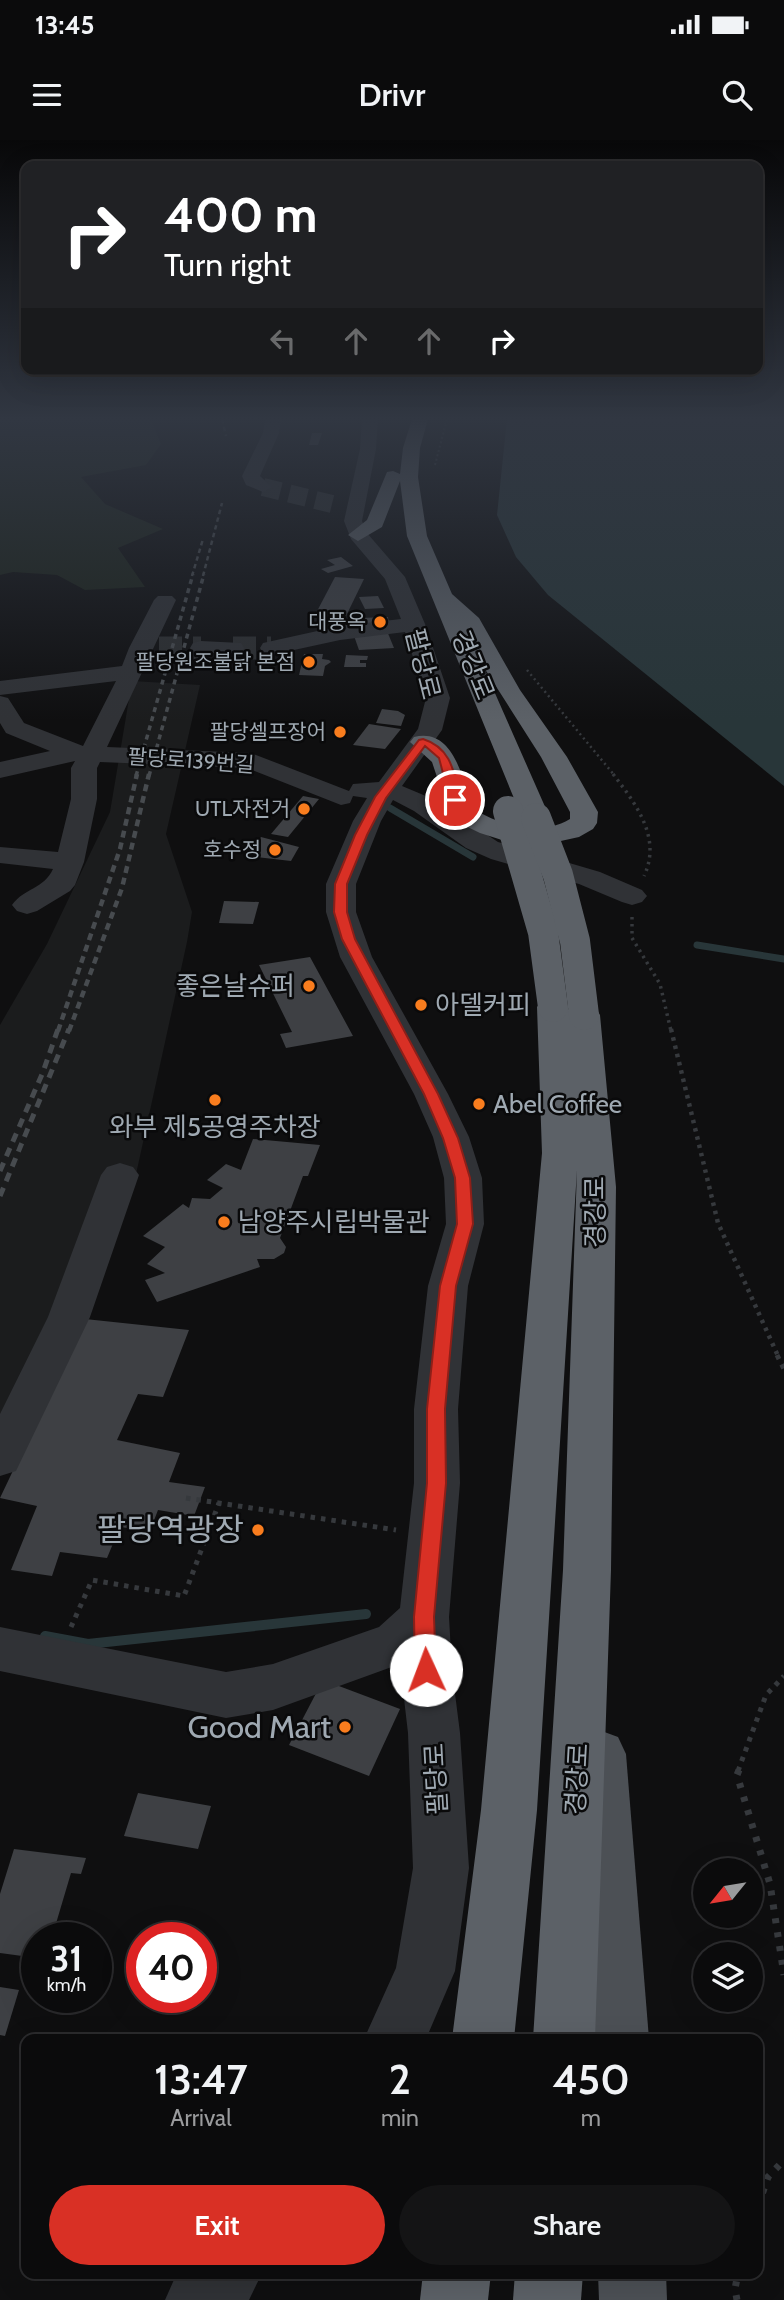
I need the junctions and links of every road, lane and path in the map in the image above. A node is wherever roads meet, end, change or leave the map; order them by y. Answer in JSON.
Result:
{"nodes":[{"id":1,"x":353,"y":520,"type":"edge"},
{"id":2,"x":376,"y":520,"type":"edge"},
{"id":3,"x":396,"y":520,"type":"edge"},
{"id":4,"x":413,"y":520,"type":"edge"},
{"id":5,"x":358,"y":535,"type":"junction"},
{"id":6,"x":446,"y":599,"type":"junction"},
{"id":7,"x":165,"y":600,"type":"dead end"},
{"id":8,"x":414,"y":624,"type":"junction"},
{"id":9,"x":201,"y":648,"type":"tunnel mouth"},
{"id":10,"x":233,"y":648,"type":"tunnel mouth"},
{"id":11,"x":271,"y":648,"type":"tunnel mouth"},
{"id":12,"x":132,"y":672,"type":"junction"},
{"id":13,"x":0,"y":688,"type":"edge"},
{"id":14,"x":0,"y":703,"type":"edge"},
{"id":15,"x":423,"y":742,"type":"junction"},
{"id":16,"x":485,"y":751,"type":"dead end"},
{"id":17,"x":84,"y":754,"type":"junction"},
{"id":18,"x":0,"y":771,"type":"edge"},
{"id":19,"x":341,"y":797,"type":"junction"},
{"id":20,"x":377,"y":805,"type":"junction"},
{"id":21,"x":0,"y":855,"type":"edge"},
{"id":22,"x":70,"y":862,"type":"junction"},
{"id":23,"x":632,"y":897,"type":"dead end"},
{"id":24,"x":27,"y":905,"type":"dead end"},
{"id":25,"x":569,"y":1011,"type":"junction"},
{"id":26,"x":120,"y":1175,"type":"dead end"},
{"id":27,"x":0,"y":1460,"type":"edge"},
{"id":28,"x":186,"y":1498,"type":"dead end"},
{"id":29,"x":219,"y":1503,"type":"junction"},
{"id":30,"x":411,"y":1532,"type":"dead end"},
{"id":31,"x":587,"y":1570,"type":"junction"},
{"id":32,"x":424,"y":1617,"type":"junction"},
{"id":33,"x":75,"y":1619,"type":"dead end"},
{"id":34,"x":0,"y":1649,"type":"edge"},
{"id":35,"x":784,"y":1676,"type":"edge"},
{"id":36,"x":784,"y":1975,"type":"edge"},
{"id":37,"x":397,"y":2034,"type":"edge"},
{"id":38,"x":484,"y":2034,"type":"edge"},
{"id":39,"x":564,"y":2034,"type":"edge"},
{"id":40,"x":618,"y":2034,"type":"edge"},
{"id":41,"x":784,"y":2160,"type":"edge"},
{"id":42,"x":763,"y":2192,"type":"edge"},
{"id":43,"x":221,"y":2279,"type":"edge"},
{"id":44,"x":456,"y":2279,"type":"edge"},
{"id":45,"x":549,"y":2279,"type":"edge"},
{"id":46,"x":632,"y":2279,"type":"edge"},
{"id":47,"x":737,"y":2279,"type":"edge"},
{"id":48,"x":198,"y":2300,"type":"edge"},
{"id":49,"x":454,"y":2300,"type":"edge"},
{"id":50,"x":547,"y":2300,"type":"edge"},
{"id":51,"x":633,"y":2300,"type":"edge"},
{"id":52,"x":737,"y":2300,"type":"edge"}],
"edges":[{"from":1,"to":5,"type":"street"},
{"from":2,"to":5,"type":"highway"},
{"from":3,"to":16,"type":"highway","name":"경강로"},
{"from":4,"to":6,"type":"highway","name":"경강로"},
{"from":5,"to":8,"type":"street","name":"팔당로"},
{"from":6,"to":15,"type":"highway"},
{"from":6,"to":25,"type":"highway","name":"경강로","bridge":true},
{"from":7,"to":12,"type":"street"},
{"from":8,"to":11,"type":"street"},
{"from":8,"to":15,"type":"street","name":"팔당로"},
{"from":9,"to":10,"type":"street"},
{"from":12,"to":13,"type":"street"},
{"from":12,"to":17,"type":"street"},
{"from":14,"to":17,"type":"street","name":"팔당로139번길"},
{"from":15,"to":20,"type":"street","name":"팔당로"},
{"from":17,"to":18,"type":"street","name":"팔당로139번길"},
{"from":17,"to":19,"type":"street","name":"팔당로139번길"},
{"from":17,"to":22,"type":"street"},
{"from":19,"to":20,"type":"street"},
{"from":19,"to":20,"type":"street"},
{"from":20,"to":23,"type":"street"},
{"from":20,"to":32,"type":"street","name":"팔당로"},
{"from":21,"to":22,"type":"street"},
{"from":22,"to":24,"type":"street"},
{"from":25,"to":31,"type":"highway","name":"경강로"},
{"from":25,"to":38,"type":"highway","name":"경강로"},
{"from":26,"to":27,"type":"street"},
{"from":28,"to":29,"type":"path"},
{"from":29,"to":30,"type":"path"},
{"from":29,"to":33,"type":"path"},
{"from":31,"to":39,"type":"highway","name":"경강로"},
{"from":31,"to":40,"type":"main road"},
{"from":32,"to":34,"type":"street"},
{"from":32,"to":37,"type":"street","name":"팔당로"},
{"from":35,"to":36,"type":"path"},
{"from":41,"to":42,"type":"path"},
{"from":43,"to":48,"type":"street"},
{"from":44,"to":49,"type":"highway"},
{"from":45,"to":50,"type":"highway"},
{"from":46,"to":51,"type":"main road"},
{"from":47,"to":52,"type":"path"}]}
